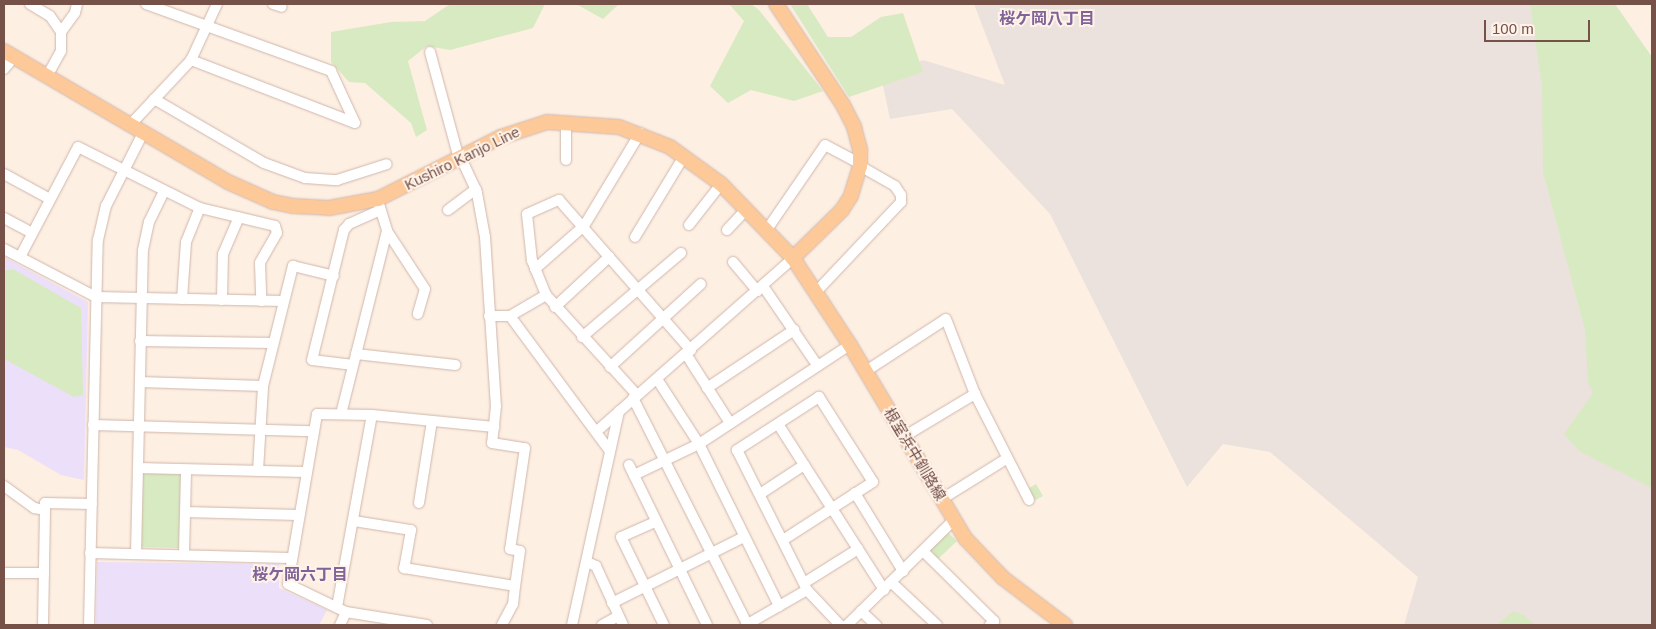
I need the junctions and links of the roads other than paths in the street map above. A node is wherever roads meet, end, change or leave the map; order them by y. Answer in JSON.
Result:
{"nodes":[{"id":1,"x":30,"y":4,"type":"edge"},
{"id":2,"x":77,"y":4,"type":"edge"},
{"id":3,"x":146,"y":4,"type":"edge"},
{"id":4,"x":217,"y":4,"type":"edge"},
{"id":5,"x":776,"y":4,"type":"edge"},
{"id":6,"x":207,"y":26,"type":"junction"},
{"id":7,"x":61,"y":32,"type":"junction"},
{"id":8,"x":430,"y":52,"type":"dead end"},
{"id":9,"x":9,"y":54,"type":"edge"},
{"id":10,"x":190,"y":60,"type":"junction"},
{"id":11,"x":4,"y":69,"type":"edge"},
{"id":12,"x":47,"y":76,"type":"junction"},
{"id":13,"x":154,"y":99,"type":"junction"},
{"id":14,"x":566,"y":122,"type":"junction"},
{"id":15,"x":131,"y":124,"type":"junction"},
{"id":16,"x":144,"y":131,"type":"junction"},
{"id":17,"x":640,"y":132,"type":"junction"},
{"id":18,"x":684,"y":156,"type":"junction"},
{"id":19,"x":460,"y":158,"type":"junction"},
{"id":20,"x":566,"y":160,"type":"dead end"},
{"id":21,"x":388,"y":164,"type":"dead end"},
{"id":22,"x":860,"y":165,"type":"junction"},
{"id":23,"x":124,"y":170,"type":"junction"},
{"id":24,"x":4,"y":174,"type":"edge"},
{"id":25,"x":721,"y":184,"type":"junction"},
{"id":26,"x":476,"y":189,"type":"junction"},
{"id":27,"x":164,"y":191,"type":"junction"},
{"id":28,"x":50,"y":199,"type":"junction"},
{"id":29,"x":379,"y":205,"type":"junction"},
{"id":30,"x":200,"y":208,"type":"junction"},
{"id":31,"x":448,"y":210,"type":"dead end"},
{"id":32,"x":745,"y":211,"type":"junction"},
{"id":33,"x":240,"y":217,"type":"junction"},
{"id":34,"x":4,"y":218,"type":"edge"},
{"id":35,"x":690,"y":225,"type":"dead end"},
{"id":36,"x":584,"y":226,"type":"junction"},
{"id":37,"x":727,"y":230,"type":"dead end"},
{"id":38,"x":387,"y":231,"type":"junction"},
{"id":39,"x":766,"y":231,"type":"junction"},
{"id":40,"x":32,"y":233,"type":"junction"},
{"id":41,"x":635,"y":237,"type":"dead end"},
{"id":42,"x":4,"y":249,"type":"edge"},
{"id":43,"x":681,"y":253,"type":"dead end"},
{"id":44,"x":20,"y":257,"type":"junction"},
{"id":45,"x":609,"y":257,"type":"junction"},
{"id":46,"x":793,"y":258,"type":"junction"},
{"id":47,"x":733,"y":262,"type":"dead end"},
{"id":48,"x":535,"y":269,"type":"junction"},
{"id":49,"x":334,"y":276,"type":"junction"},
{"id":50,"x":701,"y":284,"type":"dead end"},
{"id":51,"x":760,"y":288,"type":"junction"},
{"id":52,"x":638,"y":289,"type":"junction"},
{"id":53,"x":816,"y":292,"type":"junction"},
{"id":54,"x":546,"y":295,"type":"junction"},
{"id":55,"x":96,"y":297,"type":"junction"},
{"id":56,"x":142,"y":298,"type":"junction"},
{"id":57,"x":182,"y":298,"type":"junction"},
{"id":58,"x":222,"y":300,"type":"junction"},
{"id":59,"x":261,"y":301,"type":"junction"},
{"id":60,"x":283,"y":301,"type":"junction"},
{"id":61,"x":554,"y":307,"type":"junction"},
{"id":62,"x":418,"y":314,"type":"dead end"},
{"id":63,"x":489,"y":316,"type":"junction"},
{"id":64,"x":510,"y":316,"type":"junction"},
{"id":65,"x":665,"y":319,"type":"junction"},
{"id":66,"x":794,"y":330,"type":"junction"},
{"id":67,"x":582,"y":337,"type":"junction"},
{"id":68,"x":140,"y":341,"type":"junction"},
{"id":69,"x":273,"y":344,"type":"junction"},
{"id":70,"x":850,"y":345,"type":"junction"},
{"id":71,"x":689,"y":352,"type":"junction"},
{"id":72,"x":356,"y":354,"type":"junction"},
{"id":73,"x":353,"y":365,"type":"junction"},
{"id":74,"x":455,"y":365,"type":"dead end"},
{"id":75,"x":817,"y":365,"type":"junction"},
{"id":76,"x":610,"y":366,"type":"junction"},
{"id":77,"x":866,"y":371,"type":"junction"},
{"id":78,"x":657,"y":379,"type":"junction"},
{"id":79,"x":140,"y":382,"type":"junction"},
{"id":80,"x":263,"y":386,"type":"junction"},
{"id":81,"x":707,"y":388,"type":"junction"},
{"id":82,"x":975,"y":394,"type":"junction"},
{"id":83,"x":635,"y":396,"type":"junction"},
{"id":84,"x":619,"y":411,"type":"junction"},
{"id":85,"x":341,"y":414,"type":"junction"},
{"id":86,"x":372,"y":415,"type":"junction"},
{"id":87,"x":432,"y":421,"type":"junction"},
{"id":88,"x":730,"y":423,"type":"junction"},
{"id":89,"x":778,"y":424,"type":"junction"},
{"id":90,"x":93,"y":425,"type":"junction"},
{"id":91,"x":139,"y":426,"type":"junction"},
{"id":92,"x":494,"y":427,"type":"junction"},
{"id":93,"x":260,"y":429,"type":"junction"},
{"id":94,"x":313,"y":430,"type":"junction"},
{"id":95,"x":597,"y":431,"type":"junction"},
{"id":96,"x":905,"y":436,"type":"junction"},
{"id":97,"x":698,"y":444,"type":"junction"},
{"id":98,"x":609,"y":450,"type":"junction"},
{"id":99,"x":666,"y":459,"type":"junction"},
{"id":100,"x":1006,"y":459,"type":"junction"},
{"id":101,"x":804,"y":465,"type":"junction"},
{"id":102,"x":138,"y":468,"type":"junction"},
{"id":103,"x":186,"y":470,"type":"junction"},
{"id":104,"x":258,"y":471,"type":"junction"},
{"id":105,"x":306,"y":472,"type":"junction"},
{"id":106,"x":4,"y":486,"type":"edge"},
{"id":107,"x":855,"y":493,"type":"junction"},
{"id":108,"x":760,"y":494,"type":"junction"},
{"id":109,"x":942,"y":499,"type":"junction"},
{"id":110,"x":1029,"y":500,"type":"dead end"},
{"id":111,"x":419,"y":503,"type":"dead end"},
{"id":112,"x":92,"y":504,"type":"junction"},
{"id":113,"x":831,"y":509,"type":"junction"},
{"id":114,"x":45,"y":510,"type":"junction"},
{"id":115,"x":185,"y":512,"type":"junction"},
{"id":116,"x":298,"y":515,"type":"junction"},
{"id":117,"x":954,"y":520,"type":"junction"},
{"id":118,"x":354,"y":521,"type":"junction"},
{"id":119,"x":655,"y":522,"type":"junction"},
{"id":120,"x":744,"y":537,"type":"junction"},
{"id":121,"x":783,"y":540,"type":"junction"},
{"id":122,"x":858,"y":550,"type":"junction"},
{"id":123,"x":922,"y":551,"type":"junction"},
{"id":124,"x":90,"y":553,"type":"junction"},
{"id":125,"x":713,"y":553,"type":"junction"},
{"id":126,"x":136,"y":554,"type":"junction"},
{"id":127,"x":184,"y":554,"type":"junction"},
{"id":128,"x":290,"y":558,"type":"junction"},
{"id":129,"x":587,"y":562,"type":"junction"},
{"id":130,"x":679,"y":570,"type":"junction"},
{"id":131,"x":903,"y":571,"type":"junction"},
{"id":132,"x":4,"y":573,"type":"edge"},
{"id":133,"x":44,"y":573,"type":"junction"},
{"id":134,"x":516,"y":586,"type":"junction"},
{"id":135,"x":806,"y":586,"type":"junction"},
{"id":136,"x":888,"y":586,"type":"junction"},
{"id":137,"x":644,"y":587,"type":"junction"},
{"id":138,"x":612,"y":603,"type":"junction"},
{"id":139,"x":779,"y":606,"type":"junction"},
{"id":140,"x":341,"y":609,"type":"junction"},
{"id":141,"x":861,"y":611,"type":"junction"},
{"id":142,"x":621,"y":621,"type":"edge"},
{"id":143,"x":393,"y":623,"type":"edge"},
{"id":144,"x":43,"y":625,"type":"edge"},
{"id":145,"x":89,"y":625,"type":"edge"},
{"id":146,"x":340,"y":625,"type":"edge"},
{"id":147,"x":427,"y":625,"type":"edge"},
{"id":148,"x":502,"y":625,"type":"edge"},
{"id":149,"x":572,"y":625,"type":"edge"},
{"id":150,"x":602,"y":625,"type":"edge"},
{"id":151,"x":664,"y":625,"type":"edge"},
{"id":152,"x":706,"y":625,"type":"edge"},
{"id":153,"x":747,"y":625,"type":"edge"},
{"id":154,"x":840,"y":625,"type":"edge"},
{"id":155,"x":847,"y":625,"type":"edge"},
{"id":156,"x":876,"y":625,"type":"edge"},
{"id":157,"x":937,"y":625,"type":"edge"},
{"id":158,"x":990,"y":625,"type":"edge"},
{"id":159,"x":1065,"y":625,"type":"edge"}],
"edges":[{"from":1,"to":7,"type":"street"},
{"from":2,"to":7,"type":"street"},
{"from":3,"to":6,"type":"street"},
{"from":4,"to":6,"type":"street"},
{"from":5,"to":22,"type":"main road"},
{"from":6,"to":10,"type":"street"},
{"from":6,"to":10,"type":"street"},
{"from":7,"to":12,"type":"street"},
{"from":8,"to":19,"type":"street"},
{"from":9,"to":11,"type":"street"},
{"from":9,"to":12,"type":"main road","name":"Kushiro Kanjo Line"},
{"from":10,"to":13,"type":"street"},
{"from":12,"to":15,"type":"main road","name":"Kushiro Kanjo Line"},
{"from":13,"to":15,"type":"street"},
{"from":13,"to":21,"type":"street"},
{"from":14,"to":17,"type":"main road","name":"Kushiro Kanjo Line"},
{"from":14,"to":19,"type":"main road","name":"Kushiro Kanjo Line"},
{"from":14,"to":20,"type":"street"},
{"from":15,"to":16,"type":"main road","name":"Kushiro Kanjo Line"},
{"from":16,"to":23,"type":"street"},
{"from":16,"to":29,"type":"main road","name":"Kushiro Kanjo Line"},
{"from":17,"to":18,"type":"main road","name":"Kushiro Kanjo Line"},
{"from":17,"to":36,"type":"street"},
{"from":18,"to":25,"type":"main road","name":"Kushiro Kanjo Line"},
{"from":18,"to":41,"type":"street"},
{"from":19,"to":26,"type":"street"},
{"from":19,"to":29,"type":"main road","name":"Kushiro Kanjo Line"},
{"from":22,"to":39,"type":"street"},
{"from":22,"to":46,"type":"main road"},
{"from":22,"to":53,"type":"street"},
{"from":23,"to":27,"type":"street"},
{"from":23,"to":28,"type":"street"},
{"from":23,"to":55,"type":"street"},
{"from":24,"to":28,"type":"street"},
{"from":25,"to":32,"type":"main road","name":"Kushiro Kanjo Line"},
{"from":25,"to":35,"type":"street"},
{"from":26,"to":31,"type":"street"},
{"from":26,"to":63,"type":"street"},
{"from":27,"to":30,"type":"street"},
{"from":27,"to":56,"type":"street"},
{"from":28,"to":40,"type":"street"},
{"from":29,"to":38,"type":"street"},
{"from":29,"to":49,"type":"street"},
{"from":30,"to":33,"type":"street"},
{"from":30,"to":57,"type":"street"},
{"from":32,"to":37,"type":"street"},
{"from":32,"to":39,"type":"main road","name":"Kushiro Kanjo Line"},
{"from":33,"to":58,"type":"street"},
{"from":33,"to":59,"type":"street"},
{"from":34,"to":40,"type":"street"},
{"from":36,"to":45,"type":"street"},
{"from":36,"to":48,"type":"street"},
{"from":36,"to":48,"type":"street"},
{"from":38,"to":62,"type":"street"},
{"from":38,"to":72,"type":"street"},
{"from":39,"to":46,"type":"main road","name":"Kushiro Kanjo Line"},
{"from":40,"to":44,"type":"street"},
{"from":42,"to":44,"type":"street"},
{"from":43,"to":52,"type":"street"},
{"from":44,"to":55,"type":"street"},
{"from":45,"to":52,"type":"street"},
{"from":45,"to":61,"type":"street"},
{"from":46,"to":51,"type":"street"},
{"from":46,"to":53,"type":"main road","name":"根室浜中釧路線"},
{"from":47,"to":51,"type":"street"},
{"from":48,"to":54,"type":"street"},
{"from":49,"to":60,"type":"street"},
{"from":49,"to":73,"type":"street"},
{"from":50,"to":65,"type":"street"},
{"from":51,"to":66,"type":"street"},
{"from":51,"to":71,"type":"street"},
{"from":52,"to":65,"type":"street"},
{"from":52,"to":67,"type":"street"},
{"from":53,"to":70,"type":"main road","name":"根室浜中釧路線"},
{"from":54,"to":61,"type":"street"},
{"from":54,"to":64,"type":"street"},
{"from":55,"to":56,"type":"street"},
{"from":55,"to":90,"type":"street"},
{"from":56,"to":57,"type":"street"},
{"from":56,"to":68,"type":"street"},
{"from":57,"to":58,"type":"street"},
{"from":58,"to":59,"type":"street"},
{"from":59,"to":60,"type":"street"},
{"from":60,"to":69,"type":"street"},
{"from":61,"to":67,"type":"street"},
{"from":63,"to":64,"type":"street"},
{"from":63,"to":92,"type":"street"},
{"from":64,"to":95,"type":"street"},
{"from":65,"to":71,"type":"street"},
{"from":65,"to":76,"type":"street"},
{"from":66,"to":75,"type":"street"},
{"from":66,"to":81,"type":"street"},
{"from":67,"to":76,"type":"street"},
{"from":68,"to":69,"type":"street"},
{"from":68,"to":79,"type":"street"},
{"from":69,"to":80,"type":"street"},
{"from":70,"to":75,"type":"street"},
{"from":70,"to":77,"type":"main road","name":"根室浜中釧路線"},
{"from":71,"to":78,"type":"street"},
{"from":71,"to":81,"type":"street"},
{"from":72,"to":73,"type":"street"},
{"from":72,"to":74,"type":"street"},
{"from":73,"to":85,"type":"street"},
{"from":75,"to":88,"type":"street"},
{"from":76,"to":83,"type":"street"},
{"from":77,"to":82,"type":"street"},
{"from":77,"to":96,"type":"main road","name":"根室浜中釧路線"},
{"from":78,"to":83,"type":"street"},
{"from":78,"to":97,"type":"street"},
{"from":79,"to":80,"type":"street"},
{"from":79,"to":91,"type":"street"},
{"from":80,"to":93,"type":"street"},
{"from":81,"to":88,"type":"street"},
{"from":82,"to":96,"type":"street"},
{"from":82,"to":100,"type":"street"},
{"from":83,"to":84,"type":"street"},
{"from":83,"to":99,"type":"street"},
{"from":84,"to":95,"type":"street"},
{"from":84,"to":98,"type":"street"},
{"from":85,"to":86,"type":"street"},
{"from":85,"to":94,"type":"street"},
{"from":86,"to":87,"type":"street"},
{"from":86,"to":118,"type":"street"},
{"from":87,"to":92,"type":"street"},
{"from":87,"to":111,"type":"street"},
{"from":88,"to":97,"type":"street"},
{"from":89,"to":101,"type":"street"},
{"from":89,"to":107,"type":"street"},
{"from":89,"to":108,"type":"street"},
{"from":90,"to":91,"type":"street"},
{"from":90,"to":112,"type":"street"},
{"from":91,"to":93,"type":"street"},
{"from":91,"to":102,"type":"street"},
{"from":92,"to":134,"type":"street"},
{"from":93,"to":94,"type":"street"},
{"from":93,"to":104,"type":"street"},
{"from":94,"to":105,"type":"street"},
{"from":95,"to":98,"type":"street"},
{"from":96,"to":109,"type":"main road","name":"根室浜中釧路線"},
{"from":97,"to":99,"type":"street"},
{"from":97,"to":120,"type":"street"},
{"from":98,"to":129,"type":"street"},
{"from":99,"to":119,"type":"street"},
{"from":99,"to":125,"type":"street"},
{"from":100,"to":109,"type":"street"},
{"from":100,"to":110,"type":"street"},
{"from":101,"to":108,"type":"street"},
{"from":101,"to":113,"type":"street"},
{"from":102,"to":103,"type":"street"},
{"from":102,"to":126,"type":"street"},
{"from":103,"to":104,"type":"street"},
{"from":103,"to":115,"type":"street"},
{"from":104,"to":105,"type":"street"},
{"from":105,"to":116,"type":"street"},
{"from":106,"to":114,"type":"street"},
{"from":107,"to":113,"type":"street"},
{"from":107,"to":131,"type":"street"},
{"from":108,"to":121,"type":"street"},
{"from":109,"to":117,"type":"main road","name":"根室浜中釧路線"},
{"from":112,"to":114,"type":"street"},
{"from":112,"to":124,"type":"street"},
{"from":113,"to":121,"type":"street"},
{"from":113,"to":122,"type":"street"},
{"from":114,"to":133,"type":"street"},
{"from":115,"to":116,"type":"street"},
{"from":115,"to":127,"type":"street"},
{"from":116,"to":128,"type":"street"},
{"from":117,"to":123,"type":"street"},
{"from":117,"to":159,"type":"main road","name":"根室浜中釧路線"},
{"from":118,"to":134,"type":"street"},
{"from":118,"to":140,"type":"street"},
{"from":119,"to":130,"type":"street"},
{"from":119,"to":137,"type":"street"},
{"from":120,"to":125,"type":"street"},
{"from":120,"to":139,"type":"street"},
{"from":121,"to":135,"type":"street"},
{"from":122,"to":135,"type":"street"},
{"from":122,"to":136,"type":"street"},
{"from":123,"to":131,"type":"street"},
{"from":123,"to":158,"type":"street"},
{"from":124,"to":126,"type":"street"},
{"from":124,"to":145,"type":"street"},
{"from":125,"to":130,"type":"street"},
{"from":125,"to":153,"type":"street"},
{"from":126,"to":127,"type":"street"},
{"from":127,"to":128,"type":"street"},
{"from":128,"to":140,"type":"street"},
{"from":129,"to":138,"type":"street"},
{"from":129,"to":149,"type":"street"},
{"from":130,"to":137,"type":"street"},
{"from":130,"to":152,"type":"street"},
{"from":131,"to":136,"type":"street"},
{"from":132,"to":133,"type":"street"},
{"from":133,"to":144,"type":"street"},
{"from":134,"to":148,"type":"street"},
{"from":135,"to":139,"type":"street"},
{"from":135,"to":154,"type":"street"},
{"from":136,"to":141,"type":"street"},
{"from":136,"to":157,"type":"street"},
{"from":137,"to":138,"type":"street"},
{"from":137,"to":151,"type":"street"},
{"from":138,"to":142,"type":"street"},
{"from":139,"to":153,"type":"street"},
{"from":140,"to":143,"type":"street"},
{"from":140,"to":146,"type":"street"},
{"from":141,"to":155,"type":"street"},
{"from":141,"to":156,"type":"street"},
{"from":142,"to":150,"type":"street"},
{"from":143,"to":147,"type":"street"}]}
